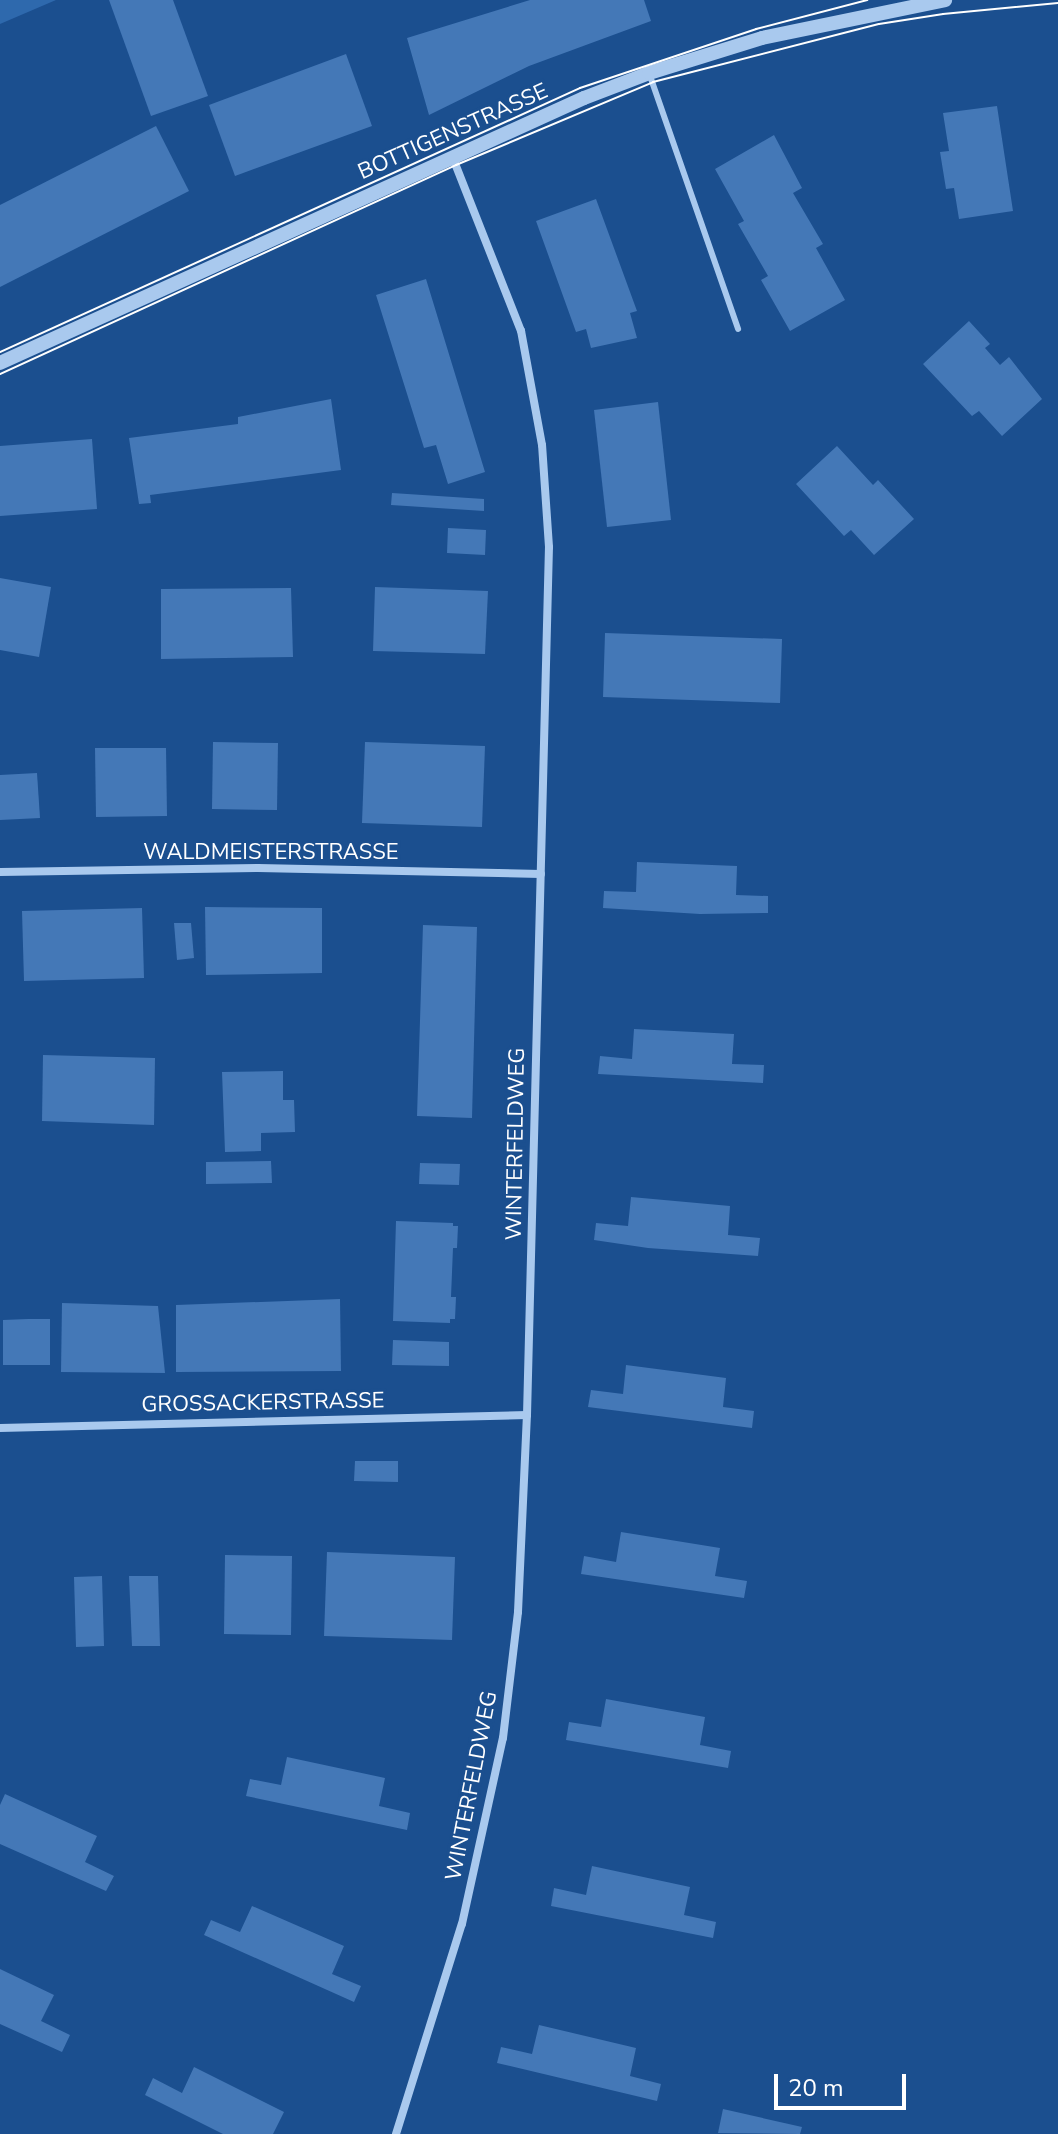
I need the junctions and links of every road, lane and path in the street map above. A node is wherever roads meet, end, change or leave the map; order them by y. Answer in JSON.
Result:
{"nodes":[{"id":1,"x":945,"y":0,"type":"edge"},
{"id":2,"x":913,"y":3,"type":"edge"},
{"id":3,"x":649,"y":73,"type":"junction"},
{"id":4,"x":452,"y":155,"type":"junction"},
{"id":5,"x":738,"y":329,"type":"dead end"},
{"id":6,"x":0,"y":363,"type":"edge"},
{"id":7,"x":0,"y":872,"type":"edge"},
{"id":8,"x":541,"y":874,"type":"junction"},
{"id":9,"x":527,"y":1415,"type":"junction"},
{"id":10,"x":0,"y":1428,"type":"edge"},
{"id":11,"x":396,"y":2134,"type":"edge"}],
"edges":[{"from":1,"to":2,"type":"street","name":"BOTTIGENSTRASSE"},
{"from":2,"to":3,"type":"street","name":"BOTTIGENSTRASSE"},
{"from":3,"to":4,"type":"street","name":"BOTTIGENSTRASSE"},
{"from":3,"to":5,"type":"lane"},
{"from":4,"to":6,"type":"street","name":"BOTTIGENSTRASSE"},
{"from":4,"to":8,"type":"street","name":"WINTERFELDWEG"},
{"from":7,"to":8,"type":"street","name":"WALDMEISTERSTRASSE"},
{"from":8,"to":9,"type":"street","name":"WINTERFELDWEG"},
{"from":9,"to":10,"type":"street","name":"GROSSACKERSTRASSE"},
{"from":9,"to":11,"type":"street","name":"WINTERFELDWEG"}]}
